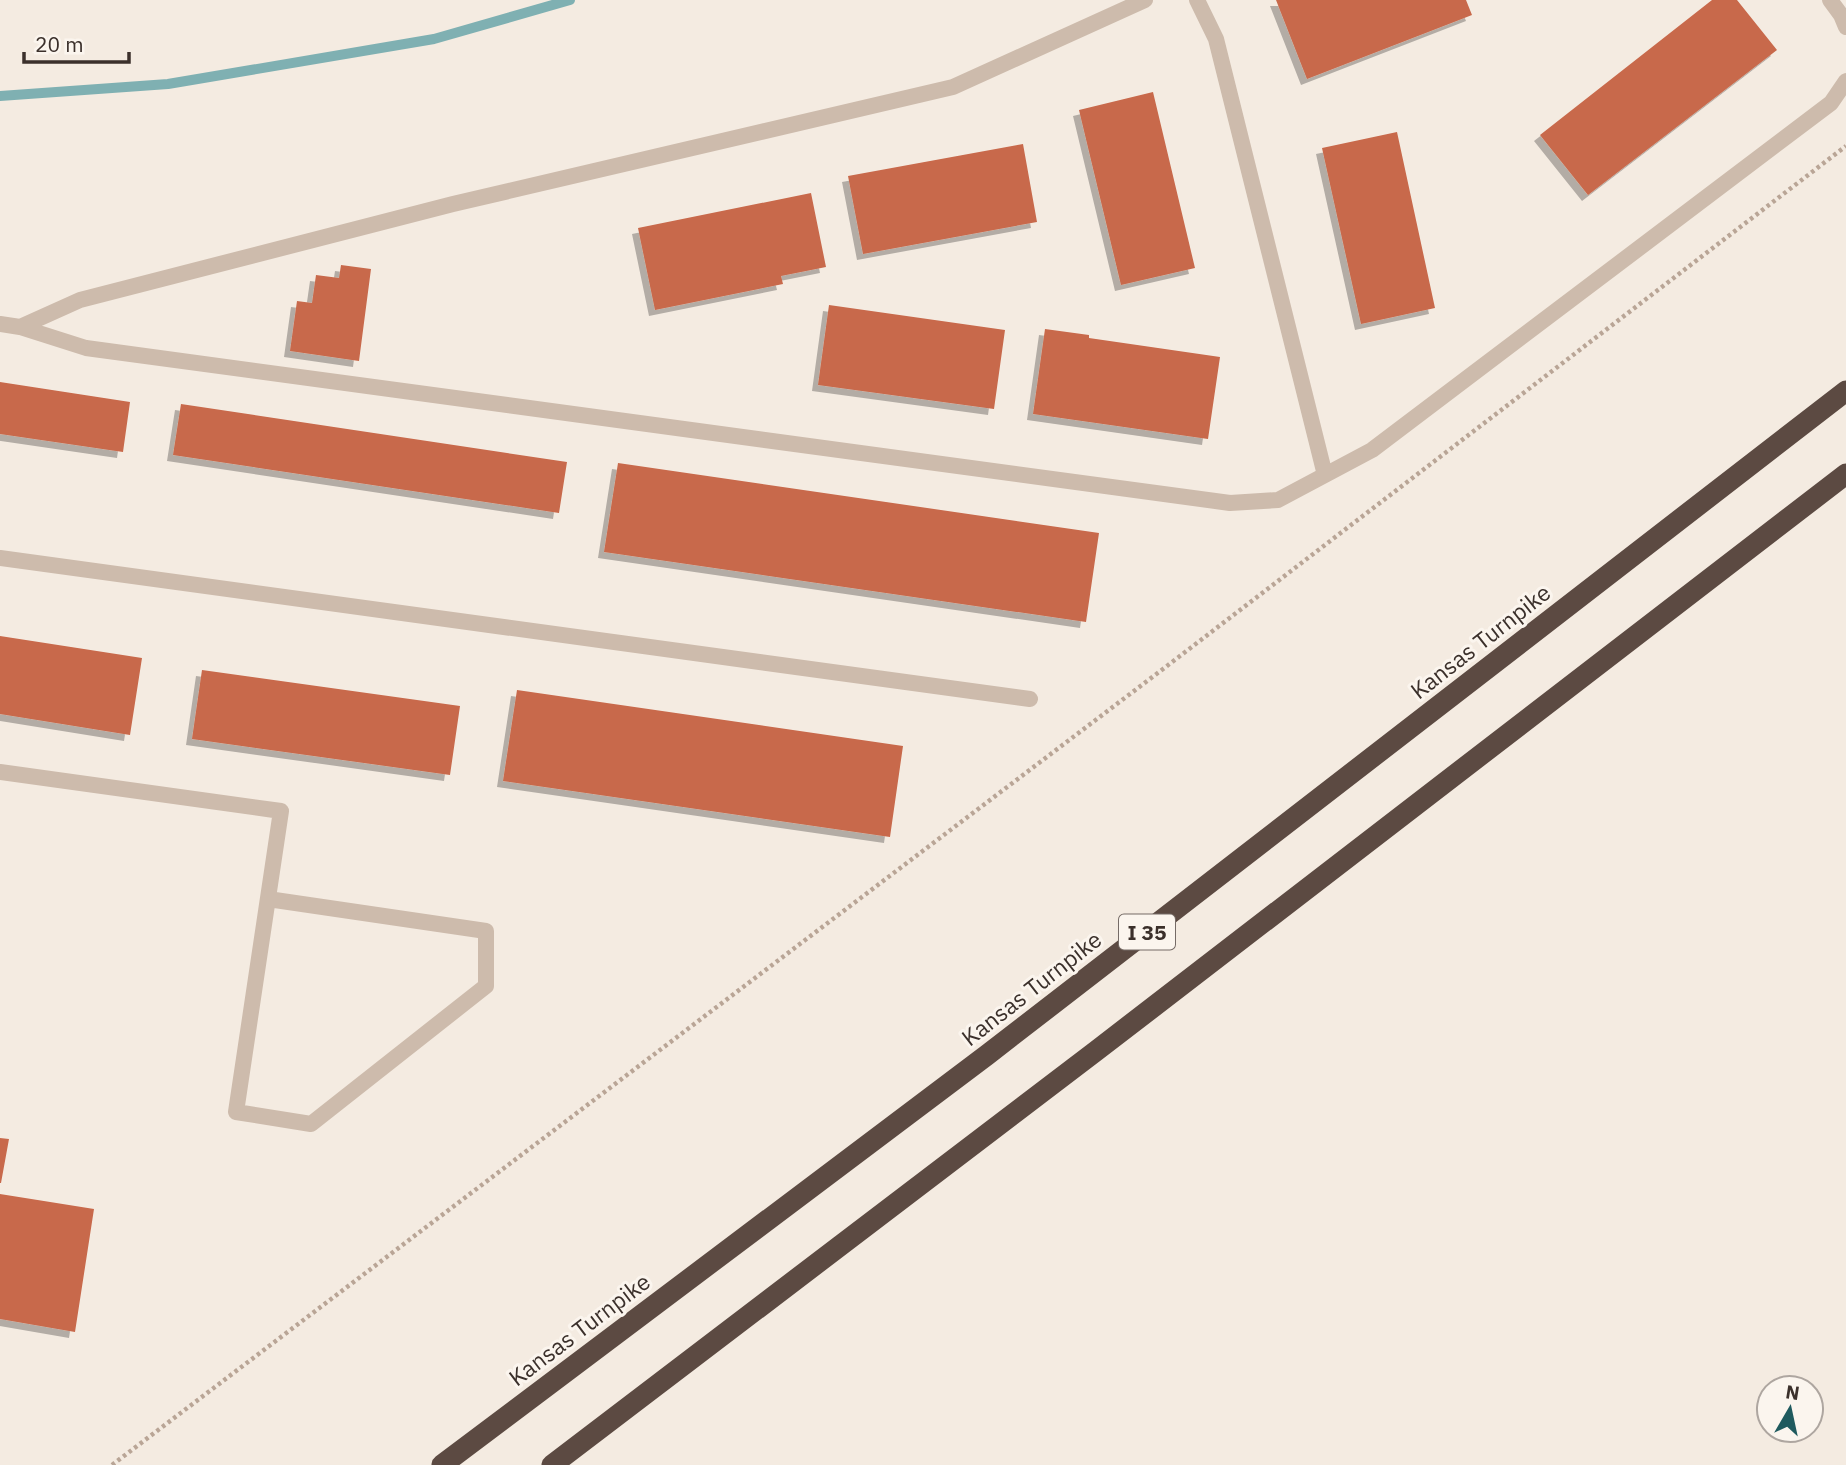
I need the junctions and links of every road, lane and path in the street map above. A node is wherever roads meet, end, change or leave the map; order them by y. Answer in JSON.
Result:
{"nodes":[{"id":1,"x":1145,"y":0,"type":"edge"},
{"id":2,"x":1197,"y":0,"type":"edge"},
{"id":3,"x":1830,"y":0,"type":"edge"},
{"id":4,"x":1846,"y":27,"type":"edge"},
{"id":5,"x":1846,"y":80,"type":"edge"},
{"id":6,"x":1846,"y":146,"type":"edge"},
{"id":7,"x":0,"y":324,"type":"edge"},
{"id":8,"x":20,"y":327,"type":"junction"},
{"id":9,"x":1846,"y":391,"type":"edge"},
{"id":10,"x":1846,"y":474,"type":"edge"},
{"id":11,"x":1325,"y":475,"type":"junction"},
{"id":12,"x":0,"y":558,"type":"edge"},
{"id":13,"x":1030,"y":699,"type":"dead end"},
{"id":14,"x":0,"y":772,"type":"edge"},
{"id":15,"x":268,"y":899,"type":"junction"},
{"id":16,"x":112,"y":1465,"type":"edge"},
{"id":17,"x":442,"y":1465,"type":"edge"},
{"id":18,"x":552,"y":1465,"type":"edge"}],
"edges":[{"from":1,"to":8,"type":"lane"},
{"from":2,"to":11,"type":"lane"},
{"from":3,"to":4,"type":"lane"},
{"from":5,"to":11,"type":"lane"},
{"from":6,"to":16,"type":"path"},
{"from":7,"to":8,"type":"lane"},
{"from":8,"to":11,"type":"lane"},
{"from":9,"to":17,"type":"highway","name":"Kansas Turnpike","number":"I 35"},
{"from":10,"to":18,"type":"highway","number":"I 35"},
{"from":12,"to":13,"type":"lane"},
{"from":14,"to":15,"type":"lane"},
{"from":15,"to":15,"type":"lane"}]}
